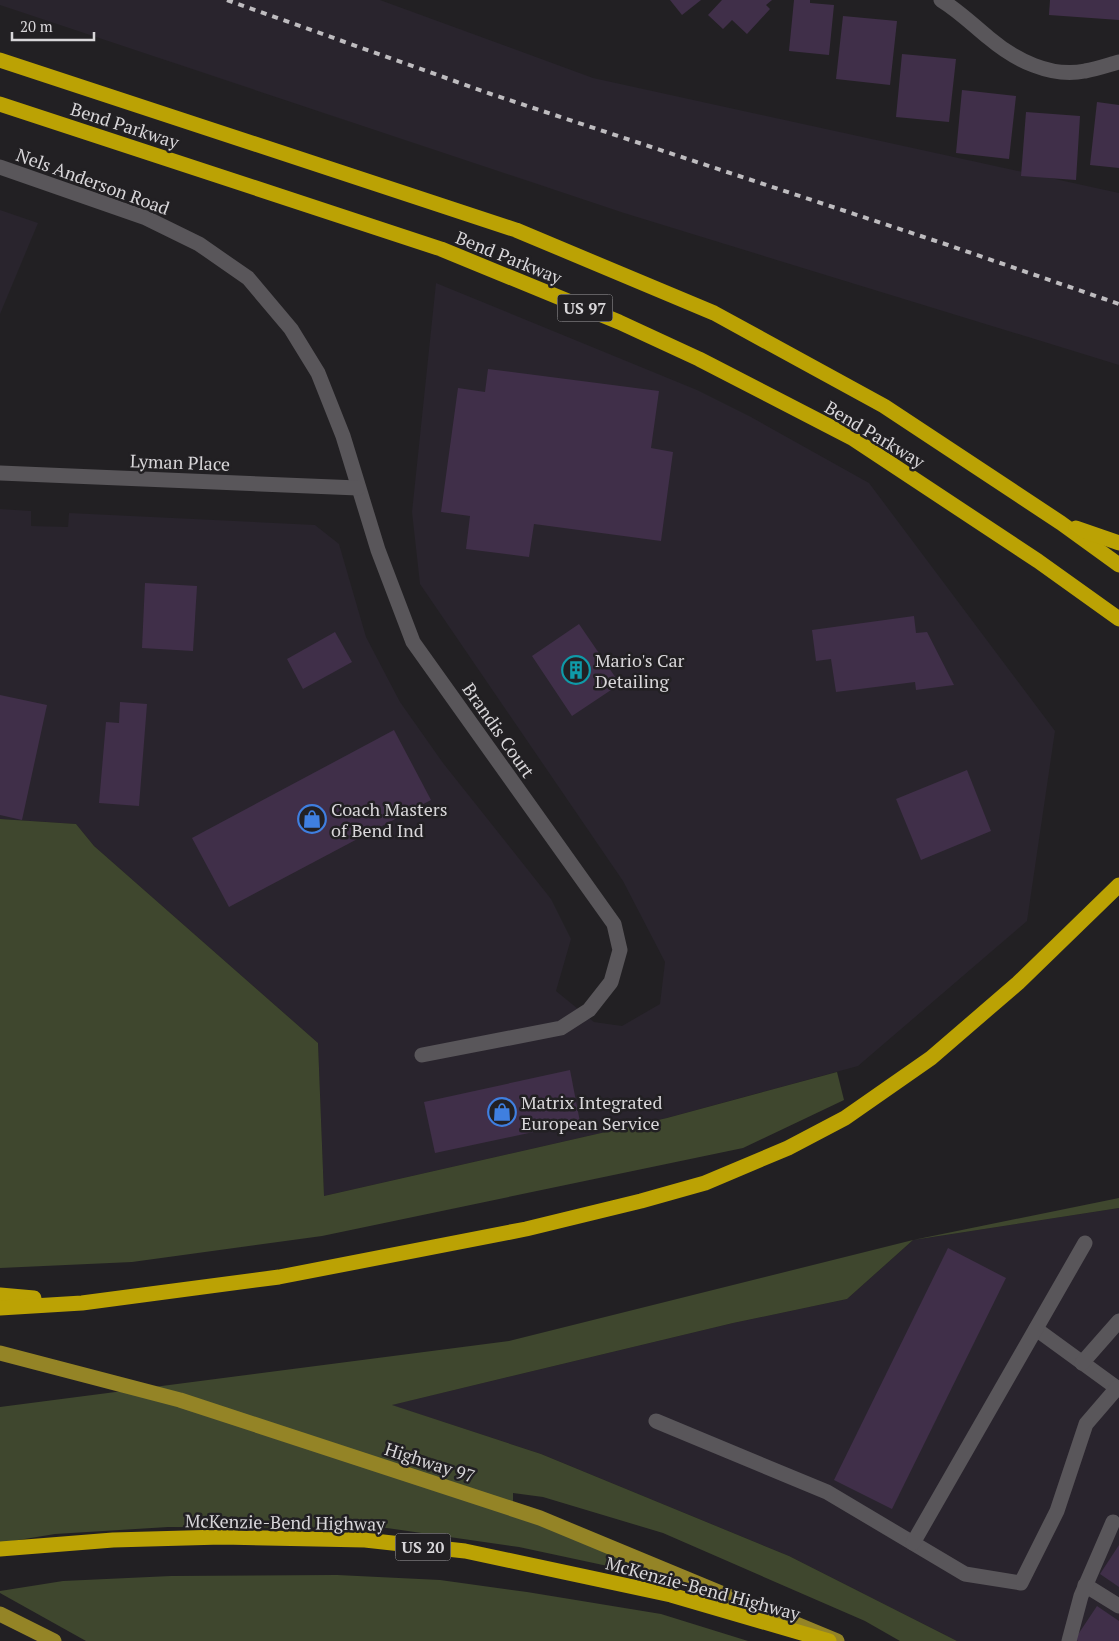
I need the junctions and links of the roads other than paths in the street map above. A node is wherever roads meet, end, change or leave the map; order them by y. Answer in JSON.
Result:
{"nodes":[{"id":1,"x":941,"y":0,"type":"edge"},
{"id":2,"x":0,"y":60,"type":"edge"},
{"id":3,"x":1119,"y":62,"type":"edge"},
{"id":4,"x":0,"y":104,"type":"edge"},
{"id":5,"x":0,"y":167,"type":"edge"},
{"id":6,"x":0,"y":473,"type":"edge"},
{"id":7,"x":358,"y":488,"type":"junction"},
{"id":8,"x":1061,"y":522,"type":"junction"},
{"id":9,"x":1119,"y":543,"type":"edge"},
{"id":10,"x":1119,"y":566,"type":"edge"},
{"id":11,"x":1119,"y":620,"type":"edge"},
{"id":12,"x":1119,"y":886,"type":"edge"},
{"id":13,"x":422,"y":1055,"type":"dead end"},
{"id":14,"x":1085,"y":1243,"type":"dead end"},
{"id":15,"x":0,"y":1295,"type":"edge"},
{"id":16,"x":82,"y":1303,"type":"junction"},
{"id":17,"x":0,"y":1308,"type":"edge"},
{"id":18,"x":1119,"y":1321,"type":"edge"},
{"id":19,"x":1036,"y":1329,"type":"junction"},
{"id":20,"x":0,"y":1353,"type":"edge"},
{"id":21,"x":1082,"y":1363,"type":"junction"},
{"id":22,"x":1118,"y":1388,"type":"edge"},
{"id":23,"x":656,"y":1421,"type":"dead end"},
{"id":24,"x":1117,"y":1523,"type":"edge"},
{"id":25,"x":913,"y":1543,"type":"junction"},
{"id":26,"x":3,"y":1549,"type":"edge"},
{"id":27,"x":1085,"y":1586,"type":"junction"},
{"id":28,"x":1119,"y":1606,"type":"edge"},
{"id":29,"x":0,"y":1614,"type":"edge"},
{"id":30,"x":54,"y":1641,"type":"edge"},
{"id":31,"x":829,"y":1641,"type":"edge"},
{"id":32,"x":836,"y":1641,"type":"edge"},
{"id":33,"x":1069,"y":1641,"type":"edge"}],
"edges":[{"from":1,"to":3,"type":"street"},
{"from":2,"to":8,"type":"highway","name":"Bend Parkway","number":"US 97"},
{"from":4,"to":11,"type":"highway","name":"Bend Parkway","number":"US 97"},
{"from":5,"to":7,"type":"street","name":"Nels Anderson Road"},
{"from":6,"to":7,"type":"street","name":"Lyman Place"},
{"from":7,"to":13,"type":"street","name":"Brandis Court"},
{"from":8,"to":9,"type":"highway"},
{"from":8,"to":10,"type":"highway","name":"Bend Parkway","number":"US 97"},
{"from":12,"to":16,"type":"highway"},
{"from":14,"to":19,"type":"street"},
{"from":15,"to":16,"type":"highway"},
{"from":16,"to":17,"type":"highway"},
{"from":18,"to":21,"type":"street"},
{"from":19,"to":21,"type":"street"},
{"from":19,"to":25,"type":"street"},
{"from":20,"to":32,"type":"main road","name":"Highway 97"},
{"from":21,"to":22,"type":"street"},
{"from":22,"to":25,"type":"street"},
{"from":23,"to":25,"type":"street"},
{"from":24,"to":27,"type":"street"},
{"from":26,"to":31,"type":"highway","name":"McKenzie-Bend Highway","number":"US 20"},
{"from":27,"to":28,"type":"street"},
{"from":27,"to":33,"type":"street"},
{"from":29,"to":30,"type":"main road"}]}
